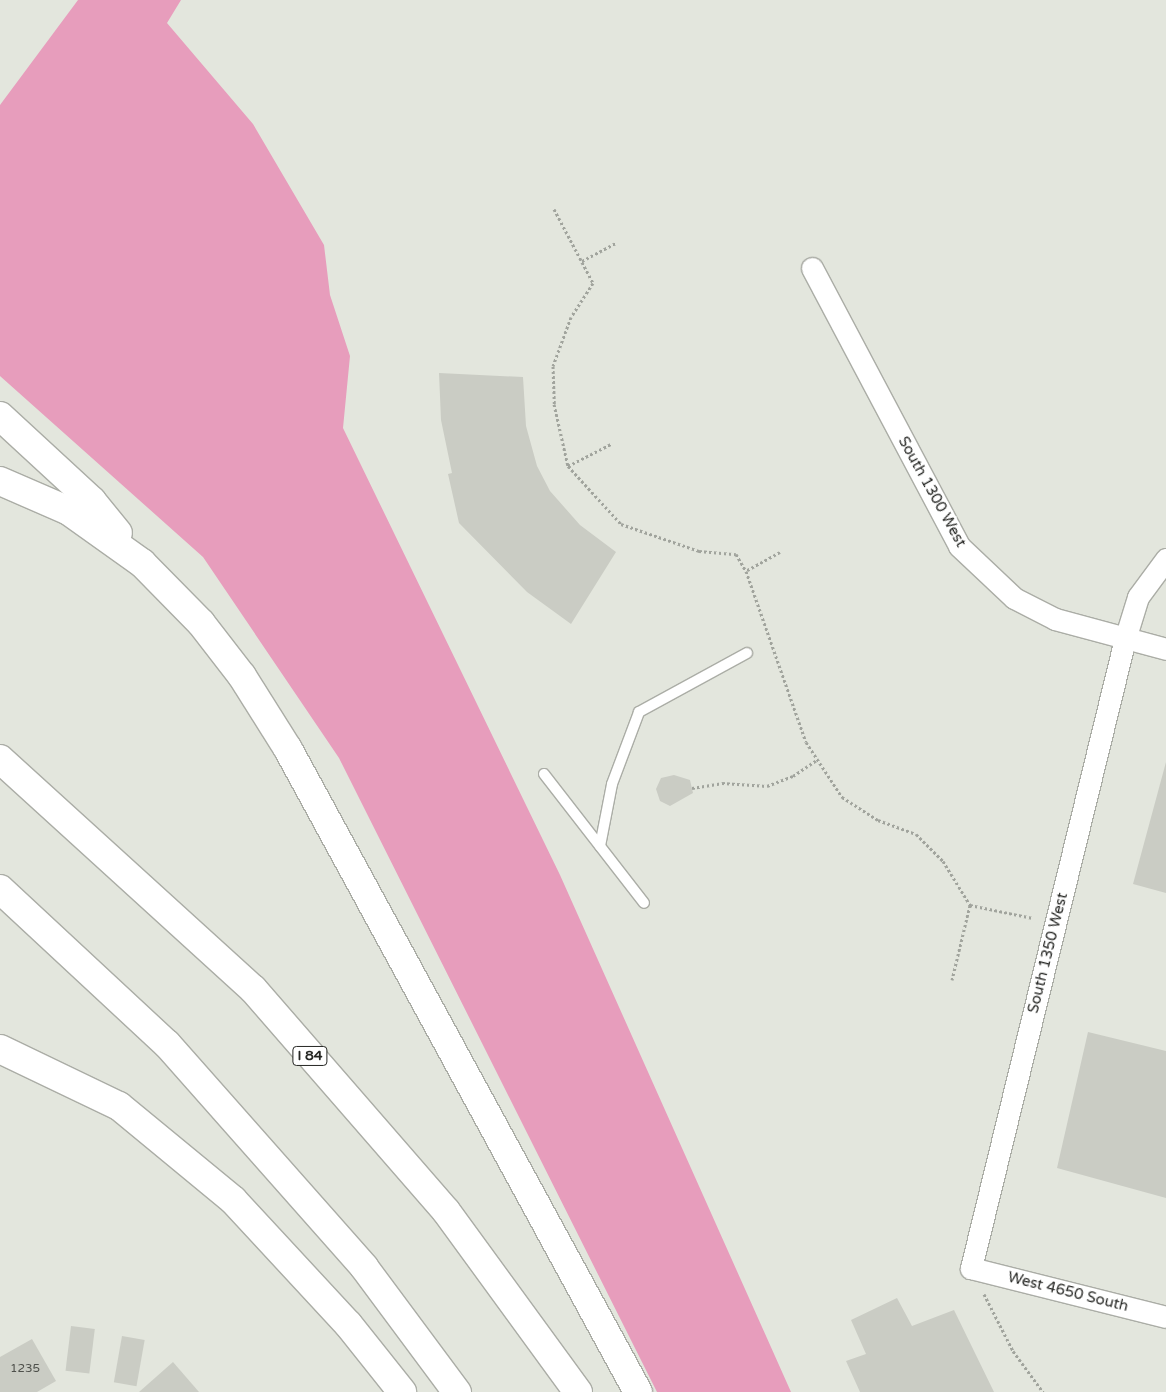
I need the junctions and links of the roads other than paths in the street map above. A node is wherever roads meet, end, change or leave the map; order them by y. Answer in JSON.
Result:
{"nodes":[{"id":1,"x":812,"y":268,"type":"dead end"},
{"id":2,"x":0,"y":416,"type":"edge"},
{"id":3,"x":0,"y":481,"type":"edge"},
{"id":4,"x":1166,"y":559,"type":"edge"},
{"id":5,"x":142,"y":563,"type":"junction"},
{"id":6,"x":1125,"y":639,"type":"junction"},
{"id":7,"x":1166,"y":649,"type":"edge"},
{"id":8,"x":747,"y":653,"type":"dead end"},
{"id":9,"x":0,"y":759,"type":"edge"},
{"id":10,"x":544,"y":774,"type":"dead end"},
{"id":11,"x":600,"y":846,"type":"junction"},
{"id":12,"x":0,"y":889,"type":"edge"},
{"id":13,"x":644,"y":903,"type":"dead end"},
{"id":14,"x":0,"y":1049,"type":"edge"},
{"id":15,"x":971,"y":1268,"type":"joint"},
{"id":16,"x":1166,"y":1317,"type":"edge"},
{"id":17,"x":402,"y":1392,"type":"edge"},
{"id":18,"x":457,"y":1392,"type":"edge"},
{"id":19,"x":578,"y":1392,"type":"edge"},
{"id":20,"x":638,"y":1392,"type":"edge"}],
"edges":[{"from":1,"to":6,"type":"street","name":"South 1300 West"},
{"from":2,"to":5,"type":"highway"},
{"from":3,"to":5,"type":"highway"},
{"from":4,"to":6,"type":"street","name":"South 1350 West"},
{"from":5,"to":20,"type":"highway"},
{"from":6,"to":7,"type":"street","name":"South 1300 West"},
{"from":6,"to":15,"type":"street","name":"South 1350 West"},
{"from":8,"to":11,"type":"lane"},
{"from":9,"to":19,"type":"highway","number":"I 84"},
{"from":10,"to":11,"type":"lane"},
{"from":11,"to":13,"type":"lane"},
{"from":12,"to":18,"type":"highway"},
{"from":14,"to":17,"type":"highway"},
{"from":15,"to":16,"type":"street","name":"West 4650 South"}]}
